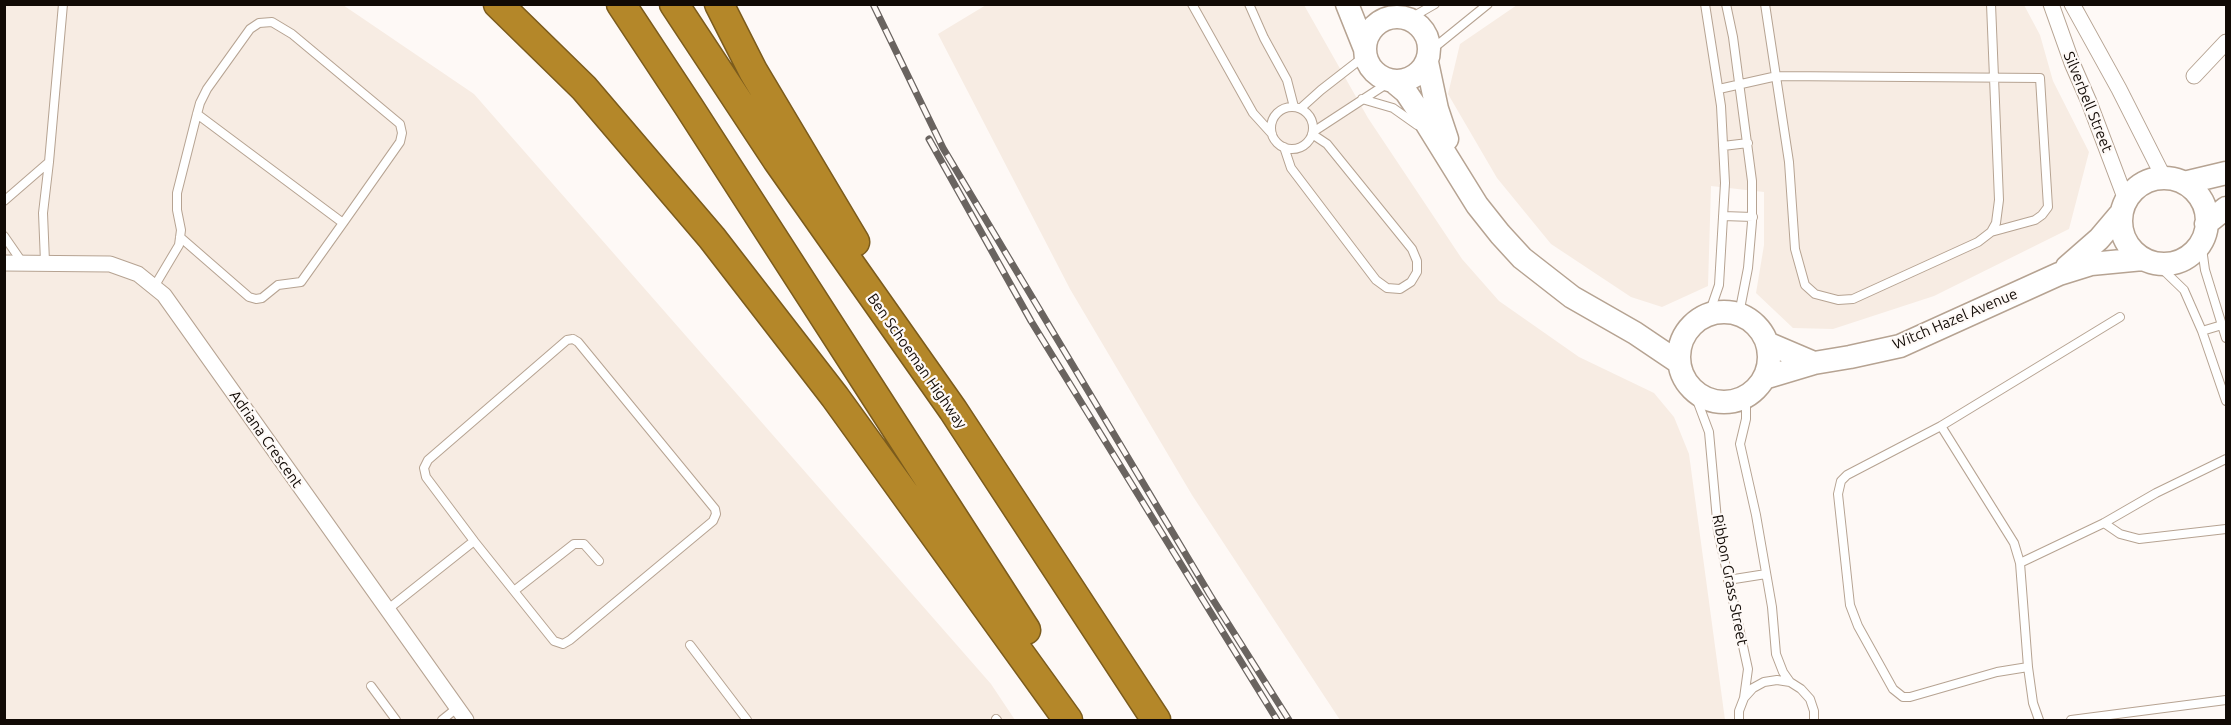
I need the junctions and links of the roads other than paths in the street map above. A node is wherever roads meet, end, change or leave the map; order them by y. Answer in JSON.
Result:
{"nodes":[{"id":1,"x":63,"y":4,"type":"edge"},
{"id":2,"x":498,"y":4,"type":"edge"},
{"id":3,"x":621,"y":4,"type":"edge"},
{"id":4,"x":674,"y":4,"type":"edge"},
{"id":5,"x":692,"y":4,"type":"edge"},
{"id":6,"x":719,"y":4,"type":"edge"},
{"id":7,"x":1192,"y":4,"type":"edge"},
{"id":8,"x":1250,"y":4,"type":"edge"},
{"id":9,"x":1347,"y":4,"type":"edge"},
{"id":10,"x":1435,"y":4,"type":"edge"},
{"id":11,"x":1488,"y":4,"type":"edge"},
{"id":12,"x":1705,"y":4,"type":"edge"},
{"id":13,"x":1726,"y":4,"type":"edge"},
{"id":14,"x":1765,"y":4,"type":"edge"},
{"id":15,"x":1991,"y":4,"type":"edge"},
{"id":16,"x":2051,"y":4,"type":"edge"},
{"id":17,"x":2072,"y":4,"type":"edge"},
{"id":18,"x":1397,"y":13,"type":"edge"},
{"id":19,"x":2226,"y":42,"type":"edge"},
{"id":20,"x":1365,"y":52,"type":"junction"},
{"id":21,"x":1429,"y":57,"type":"junction"},
{"id":22,"x":1777,"y":76,"type":"junction"},
{"id":23,"x":2194,"y":76,"type":"dead end"},
{"id":24,"x":1994,"y":77,"type":"junction"},
{"id":25,"x":1393,"y":81,"type":"junction"},
{"id":26,"x":1740,"y":85,"type":"junction"},
{"id":27,"x":1719,"y":89,"type":"junction"},
{"id":28,"x":1362,"y":99,"type":"junction"},
{"id":29,"x":1298,"y":107,"type":"junction"},
{"id":30,"x":197,"y":114,"type":"junction"},
{"id":31,"x":1313,"y":133,"type":"junction"},
{"id":32,"x":1272,"y":134,"type":"junction"},
{"id":33,"x":1748,"y":143,"type":"junction"},
{"id":34,"x":1724,"y":146,"type":"junction"},
{"id":35,"x":1284,"y":147,"type":"junction"},
{"id":36,"x":1442,"y":149,"type":"junction"},
{"id":37,"x":777,"y":160,"type":"junction"},
{"id":38,"x":49,"y":162,"type":"junction"},
{"id":39,"x":1458,"y":171,"type":"junction"},
{"id":40,"x":2226,"y":173,"type":"edge"},
{"id":41,"x":2174,"y":181,"type":"junction"},
{"id":42,"x":4,"y":201,"type":"edge"},
{"id":43,"x":2124,"y":206,"type":"junction"},
{"id":44,"x":2226,"y":208,"type":"edge"},
{"id":45,"x":1723,"y":216,"type":"junction"},
{"id":46,"x":1752,"y":217,"type":"junction"},
{"id":47,"x":343,"y":223,"type":"junction"},
{"id":48,"x":1991,"y":232,"type":"junction"},
{"id":49,"x":2204,"y":232,"type":"junction"},
{"id":50,"x":4,"y":236,"type":"edge"},
{"id":51,"x":180,"y":237,"type":"junction"},
{"id":52,"x":2150,"y":261,"type":"junction"},
{"id":53,"x":22,"y":262,"type":"junction"},
{"id":54,"x":45,"y":262,"type":"junction"},
{"id":55,"x":4,"y":263,"type":"edge"},
{"id":56,"x":2059,"y":274,"type":"junction"},
{"id":57,"x":154,"y":287,"type":"junction"},
{"id":58,"x":1708,"y":314,"type":"junction"},
{"id":59,"x":1738,"y":314,"type":"junction"},
{"id":60,"x":2121,"y":317,"type":"dead end"},
{"id":61,"x":2222,"y":325,"type":"junction"},
{"id":62,"x":2202,"y":331,"type":"junction"},
{"id":63,"x":1635,"y":333,"type":"junction"},
{"id":64,"x":1685,"y":333,"type":"junction"},
{"id":65,"x":2226,"y":338,"type":"edge"},
{"id":66,"x":1767,"y":343,"type":"junction"},
{"id":67,"x":1678,"y":362,"type":"junction"},
{"id":68,"x":1814,"y":363,"type":"junction"},
{"id":69,"x":1764,"y":378,"type":"junction"},
{"id":70,"x":1694,"y":392,"type":"junction"},
{"id":71,"x":1746,"y":396,"type":"junction"},
{"id":72,"x":2226,"y":401,"type":"edge"},
{"id":73,"x":953,"y":411,"type":"junction"},
{"id":74,"x":1941,"y":426,"type":"junction"},
{"id":75,"x":2226,"y":459,"type":"edge"},
{"id":76,"x":2104,"y":523,"type":"junction"},
{"id":77,"x":2226,"y":529,"type":"edge"},
{"id":78,"x":474,"y":541,"type":"junction"},
{"id":79,"x":599,"y":561,"type":"dead end"},
{"id":80,"x":2020,"y":563,"type":"junction"},
{"id":81,"x":1766,"y":574,"type":"junction"},
{"id":82,"x":1728,"y":580,"type":"junction"},
{"id":83,"x":514,"y":591,"type":"junction"},
{"id":84,"x":387,"y":610,"type":"junction"},
{"id":85,"x":690,"y":645,"type":"dead end"},
{"id":86,"x":2028,"y":667,"type":"junction"},
{"id":87,"x":1790,"y":682,"type":"junction"},
{"id":88,"x":371,"y":686,"type":"dead end"},
{"id":89,"x":1744,"y":698,"type":"junction"},
{"id":90,"x":2226,"y":700,"type":"edge"},
{"id":91,"x":461,"y":714,"type":"edge"},
{"id":92,"x":396,"y":720,"type":"edge"},
{"id":93,"x":442,"y":720,"type":"edge"},
{"id":94,"x":747,"y":720,"type":"edge"},
{"id":95,"x":1068,"y":720,"type":"edge"},
{"id":96,"x":1084,"y":720,"type":"edge"},
{"id":97,"x":1155,"y":720,"type":"edge"},
{"id":98,"x":1739,"y":720,"type":"edge"},
{"id":99,"x":1814,"y":720,"type":"edge"},
{"id":100,"x":2039,"y":720,"type":"edge"},
{"id":101,"x":2071,"y":720,"type":"edge"}],
"edges":[{"from":1,"to":38,"type":"lane"},
{"from":2,"to":95,"type":"highway"},
{"from":3,"to":96,"type":"highway"},
{"from":4,"to":37,"type":"highway","name":"Ben Schoeman Highway"},
{"from":5,"to":37,"type":"highway"},
{"from":6,"to":73,"type":"highway"},
{"from":7,"to":32,"type":"lane"},
{"from":8,"to":29,"type":"lane"},
{"from":9,"to":20,"type":"street"},
{"from":10,"to":18,"type":"lane"},
{"from":11,"to":21,"type":"lane"},
{"from":12,"to":27,"type":"lane"},
{"from":13,"to":26,"type":"lane"},
{"from":14,"to":22,"type":"lane"},
{"from":15,"to":24,"type":"lane"},
{"from":16,"to":43,"type":"street","name":"Silverbell Street"},
{"from":17,"to":41,"type":"street","name":"Silverbell Street"},
{"from":18,"to":20,"type":"street"},
{"from":18,"to":21,"type":"street"},
{"from":19,"to":23,"type":"street"},
{"from":20,"to":25,"type":"street"},
{"from":20,"to":29,"type":"lane"},
{"from":21,"to":25,"type":"street"},
{"from":21,"to":39,"type":"street"},
{"from":22,"to":24,"type":"lane"},
{"from":22,"to":26,"type":"lane"},
{"from":22,"to":48,"type":"lane"},
{"from":24,"to":48,"type":"lane"},
{"from":24,"to":48,"type":"lane"},
{"from":25,"to":28,"type":"lane"},
{"from":25,"to":36,"type":"street"},
{"from":26,"to":27,"type":"lane"},
{"from":26,"to":33,"type":"lane"},
{"from":27,"to":34,"type":"lane"},
{"from":28,"to":31,"type":"lane"},
{"from":28,"to":36,"type":"lane"},
{"from":29,"to":31,"type":"lane"},
{"from":29,"to":32,"type":"lane"},
{"from":30,"to":47,"type":"lane"},
{"from":30,"to":47,"type":"lane"},
{"from":30,"to":51,"type":"lane"},
{"from":31,"to":35,"type":"lane"},
{"from":31,"to":35,"type":"lane"},
{"from":32,"to":35,"type":"lane"},
{"from":33,"to":34,"type":"lane"},
{"from":33,"to":46,"type":"lane"},
{"from":34,"to":45,"type":"lane"},
{"from":36,"to":39,"type":"street"},
{"from":37,"to":73,"type":"highway","name":"Ben Schoeman Highway"},
{"from":38,"to":42,"type":"lane"},
{"from":38,"to":54,"type":"lane"},
{"from":39,"to":63,"type":"street"},
{"from":40,"to":41,"type":"street"},
{"from":41,"to":43,"type":"street"},
{"from":41,"to":49,"type":"street"},
{"from":43,"to":52,"type":"street"},
{"from":43,"to":56,"type":"street","name":"Witch Hazel Avenue"},
{"from":44,"to":49,"type":"street"},
{"from":45,"to":46,"type":"lane"},
{"from":45,"to":58,"type":"lane"},
{"from":46,"to":59,"type":"lane"},
{"from":47,"to":51,"type":"lane"},
{"from":49,"to":52,"type":"street"},
{"from":49,"to":61,"type":"lane"},
{"from":50,"to":53,"type":"lane"},
{"from":51,"to":57,"type":"lane"},
{"from":52,"to":56,"type":"street","name":"Witch Hazel Avenue"},
{"from":52,"to":62,"type":"lane"},
{"from":53,"to":54,"type":"street","name":"Adriana Crescent"},
{"from":53,"to":55,"type":"street","name":"Adriana Crescent"},
{"from":54,"to":57,"type":"street","name":"Adriana Crescent"},
{"from":56,"to":68,"type":"street","name":"Witch Hazel Avenue"},
{"from":57,"to":84,"type":"street","name":"Adriana Crescent"},
{"from":58,"to":59,"type":"street"},
{"from":58,"to":64,"type":"street"},
{"from":59,"to":66,"type":"street"},
{"from":60,"to":74,"type":"lane"},
{"from":61,"to":62,"type":"lane"},
{"from":61,"to":65,"type":"lane"},
{"from":62,"to":72,"type":"lane"},
{"from":63,"to":64,"type":"street"},
{"from":63,"to":67,"type":"street"},
{"from":64,"to":67,"type":"street"},
{"from":66,"to":68,"type":"street"},
{"from":66,"to":69,"type":"street"},
{"from":67,"to":70,"type":"street"},
{"from":68,"to":69,"type":"street","name":"Witch Hazel Avenue"},
{"from":69,"to":71,"type":"street"},
{"from":70,"to":71,"type":"street"},
{"from":70,"to":82,"type":"lane","name":"Ribbon Grass Street"},
{"from":71,"to":81,"type":"lane"},
{"from":73,"to":97,"type":"highway","name":"Ben Schoeman Highway"},
{"from":74,"to":80,"type":"lane"},
{"from":74,"to":86,"type":"lane"},
{"from":75,"to":76,"type":"lane"},
{"from":76,"to":77,"type":"lane"},
{"from":76,"to":80,"type":"lane"},
{"from":78,"to":83,"type":"lane"},
{"from":78,"to":83,"type":"lane"},
{"from":78,"to":84,"type":"lane"},
{"from":79,"to":83,"type":"lane"},
{"from":80,"to":86,"type":"lane"},
{"from":81,"to":82,"type":"lane"},
{"from":81,"to":87,"type":"lane"},
{"from":82,"to":89,"type":"lane","name":"Ribbon Grass Street"},
{"from":84,"to":91,"type":"street","name":"Adriana Crescent"},
{"from":85,"to":94,"type":"lane"},
{"from":86,"to":100,"type":"lane"},
{"from":87,"to":89,"type":"lane"},
{"from":87,"to":99,"type":"lane"},
{"from":88,"to":92,"type":"lane"},
{"from":89,"to":98,"type":"lane","name":"Ribbon Grass Street"},
{"from":90,"to":101,"type":"lane"},
{"from":91,"to":93,"type":"lane"}]}
